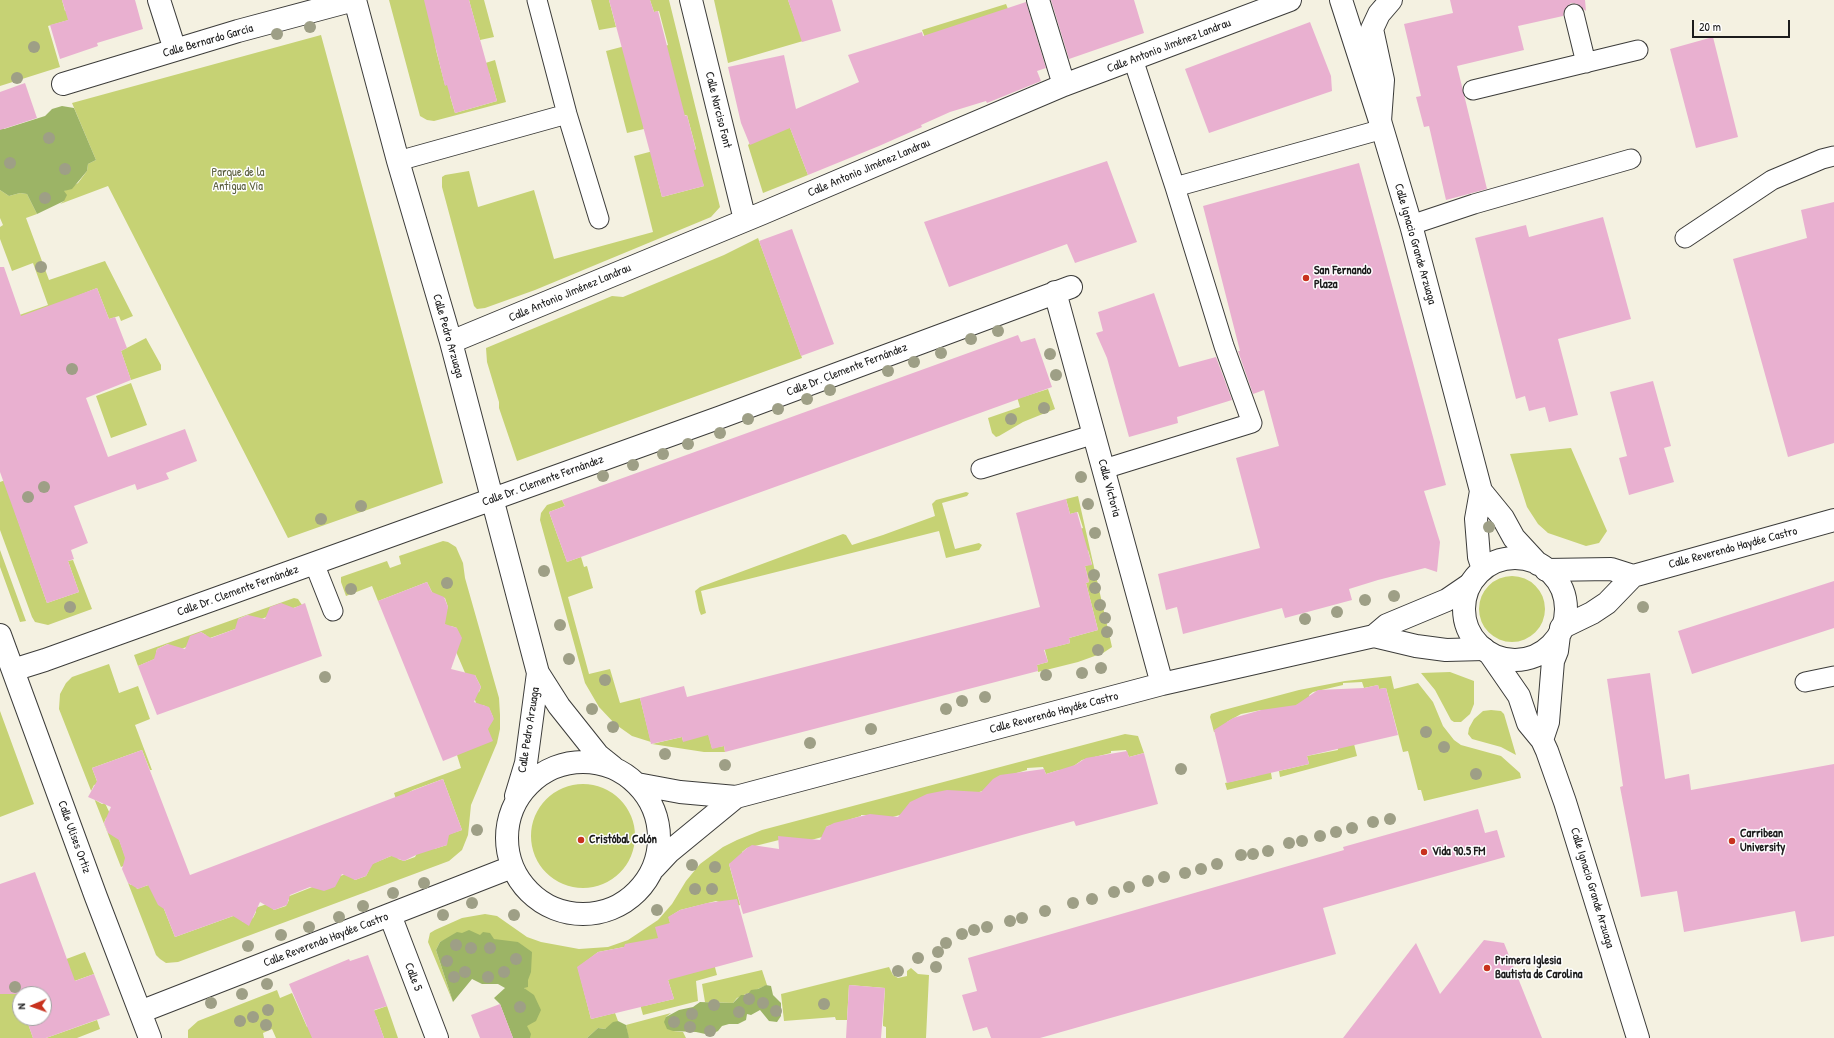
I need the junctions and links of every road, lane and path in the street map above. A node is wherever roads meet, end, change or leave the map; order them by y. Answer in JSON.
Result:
{"nodes":[{"id":1,"x":159,"y":0,"type":"edge"},
{"id":2,"x":355,"y":0,"type":"edge"},
{"id":3,"x":537,"y":0,"type":"edge"},
{"id":4,"x":691,"y":0,"type":"edge"},
{"id":5,"x":1038,"y":0,"type":"edge"},
{"id":6,"x":1290,"y":0,"type":"edge"},
{"id":7,"x":1341,"y":0,"type":"edge"},
{"id":8,"x":1391,"y":0,"type":"edge"},
{"id":9,"x":1574,"y":14,"type":"dead end"},
{"id":10,"x":175,"y":50,"type":"junction"},
{"id":11,"x":1638,"y":50,"type":"dead end"},
{"id":12,"x":1133,"y":59,"type":"junction"},
{"id":13,"x":1586,"y":63,"type":"junction"},
{"id":14,"x":63,"y":84,"type":"dead end"},
{"id":15,"x":1064,"y":85,"type":"junction"},
{"id":16,"x":1473,"y":90,"type":"dead end"},
{"id":17,"x":567,"y":114,"type":"junction"},
{"id":18,"x":1382,"y":125,"type":"junction"},
{"id":19,"x":1834,"y":156,"type":"edge"},
{"id":20,"x":1631,"y":159,"type":"dead end"},
{"id":21,"x":398,"y":161,"type":"junction"},
{"id":22,"x":1176,"y":187,"type":"junction"},
{"id":23,"x":599,"y":219,"type":"dead end"},
{"id":24,"x":745,"y":220,"type":"junction"},
{"id":25,"x":1411,"y":225,"type":"junction"},
{"id":26,"x":1685,"y":238,"type":"dead end"},
{"id":27,"x":1063,"y":290,"type":"joint"},
{"id":28,"x":450,"y":342,"type":"junction"},
{"id":29,"x":1095,"y":434,"type":"junction"},
{"id":30,"x":981,"y":469,"type":"dead end"},
{"id":31,"x":1104,"y":469,"type":"junction"},
{"id":32,"x":1482,"y":491,"type":"junction"},
{"id":33,"x":493,"y":500,"type":"junction"},
{"id":34,"x":1834,"y":520,"type":"edge"},
{"id":35,"x":314,"y":563,"type":"junction"},
{"id":36,"x":1543,"y":567,"type":"junction"},
{"id":37,"x":1633,"y":576,"type":"junction"},
{"id":38,"x":1476,"y":577,"type":"junction"},
{"id":39,"x":334,"y":611,"type":"dead end"},
{"id":40,"x":1560,"y":631,"type":"junction"},
{"id":41,"x":0,"y":635,"type":"edge"},
{"id":42,"x":1374,"y":636,"type":"junction"},
{"id":43,"x":1487,"y":652,"type":"junction"},
{"id":44,"x":7,"y":672,"type":"edge"},
{"id":45,"x":538,"y":674,"type":"junction"},
{"id":46,"x":1834,"y":676,"type":"edge"},
{"id":47,"x":1805,"y":682,"type":"dead end"},
{"id":48,"x":1162,"y":684,"type":"junction"},
{"id":49,"x":1542,"y":740,"type":"junction"},
{"id":50,"x":612,"y":767,"type":"junction"},
{"id":51,"x":637,"y":784,"type":"junction"},
{"id":52,"x":736,"y":797,"type":"junction"},
{"id":53,"x":513,"y":809,"type":"junction"},
{"id":54,"x":512,"y":867,"type":"junction"},
{"id":55,"x":654,"y":868,"type":"junction"},
{"id":56,"x":390,"y":915,"type":"junction"},
{"id":57,"x":140,"y":1012,"type":"junction"},
{"id":58,"x":150,"y":1038,"type":"edge"},
{"id":59,"x":437,"y":1038,"type":"edge"},
{"id":60,"x":1638,"y":1038,"type":"edge"}],
"edges":[{"from":1,"to":10,"type":"street"},
{"from":2,"to":10,"type":"street","name":"Calle Bernardo García"},
{"from":2,"to":21,"type":"street","name":"Calle Pedro Arzuaga"},
{"from":3,"to":17,"type":"lane"},
{"from":4,"to":24,"type":"street","name":"Calle Narciso Font"},
{"from":5,"to":15,"type":"street"},
{"from":6,"to":12,"type":"street","name":"Calle Antonio Jiménez Landrau"},
{"from":7,"to":18,"type":"street","name":"Calle Ignacio Grande Arzuaga"},
{"from":8,"to":18,"type":"street"},
{"from":9,"to":13,"type":"lane"},
{"from":10,"to":14,"type":"street","name":"Calle Bernardo García"},
{"from":11,"to":13,"type":"lane"},
{"from":12,"to":15,"type":"street","name":"Calle Antonio Jiménez Landrau"},
{"from":12,"to":22,"type":"lane"},
{"from":13,"to":16,"type":"lane"},
{"from":15,"to":24,"type":"street","name":"Calle Antonio Jiménez Landrau"},
{"from":17,"to":21,"type":"lane"},
{"from":17,"to":23,"type":"lane"},
{"from":18,"to":22,"type":"lane"},
{"from":18,"to":25,"type":"street","name":"Calle Ignacio Grande Arzuaga"},
{"from":19,"to":26,"type":"lane"},
{"from":20,"to":25,"type":"lane"},
{"from":21,"to":28,"type":"street","name":"Calle Pedro Arzuaga"},
{"from":22,"to":31,"type":"lane"},
{"from":24,"to":28,"type":"street","name":"Calle Antonio Jiménez Landrau"},
{"from":25,"to":32,"type":"street","name":"Calle Ignacio Grande Arzuaga"},
{"from":27,"to":29,"type":"street","name":"Calle Victoria"},
{"from":27,"to":33,"type":"street","name":"Calle Dr. Clemente Fernández"},
{"from":28,"to":33,"type":"street","name":"Calle Pedro Arzuaga"},
{"from":29,"to":30,"type":"lane"},
{"from":29,"to":31,"type":"street","name":"Calle Victoria"},
{"from":31,"to":48,"type":"street","name":"Calle Victoria"},
{"from":32,"to":36,"type":"street","name":"Calle Ignacio Grande Arzuaga"},
{"from":32,"to":38,"type":"street","name":"Calle Ignacio Grande Arzuaga"},
{"from":33,"to":35,"type":"street","name":"Calle Dr. Clemente Fernández"},
{"from":33,"to":45,"type":"street","name":"Calle Pedro Arzuaga"},
{"from":34,"to":37,"type":"street","name":"Calle Reverendo Haydée Castro"},
{"from":35,"to":39,"type":"lane"},
{"from":35,"to":44,"type":"street","name":"Calle Dr. Clemente Fernández"},
{"from":36,"to":37,"type":"street"},
{"from":36,"to":38,"type":"street"},
{"from":36,"to":40,"type":"street"},
{"from":37,"to":40,"type":"street"},
{"from":38,"to":42,"type":"street","name":"Calle Reverendo Haydée Castro"},
{"from":38,"to":43,"type":"street"},
{"from":40,"to":43,"type":"street"},
{"from":40,"to":49,"type":"street"},
{"from":41,"to":44,"type":"street","name":"Calle Ulises Ortiz"},
{"from":42,"to":43,"type":"street","name":"Calle Reverendo Haydée Castro"},
{"from":42,"to":48,"type":"street","name":"Calle Reverendo Haydée Castro"},
{"from":43,"to":49,"type":"street","name":"Calle Ignacio Grande Arzuaga"},
{"from":44,"to":57,"type":"street","name":"Calle Ulises Ortiz"},
{"from":45,"to":50,"type":"street","name":"Calle Pedro Arzuaga"},
{"from":45,"to":53,"type":"street","name":"Calle Pedro Arzuaga"},
{"from":46,"to":47,"type":"lane"},
{"from":48,"to":52,"type":"street","name":"Calle Reverendo Haydée Castro"},
{"from":49,"to":60,"type":"street","name":"Calle Ignacio Grande Arzuaga"},
{"from":50,"to":51,"type":"street","name":"Calle Pedro Arzuaga"},
{"from":50,"to":53,"type":"street"},
{"from":51,"to":52,"type":"street","name":"Calle Reverendo Haydée Castro"},
{"from":51,"to":55,"type":"street"},
{"from":52,"to":55,"type":"street","name":"Calle Reverendo Haydée Castro"},
{"from":53,"to":54,"type":"street","name":"Calle Pedro Arzuaga"},
{"from":54,"to":55,"type":"street"},
{"from":54,"to":56,"type":"street","name":"Calle Reverendo Haydée Castro"},
{"from":56,"to":57,"type":"street","name":"Calle Reverendo Haydée Castro"},
{"from":56,"to":59,"type":"street","name":"Calle 5"},
{"from":57,"to":58,"type":"street","name":"Calle Ulises Ortiz"}]}
